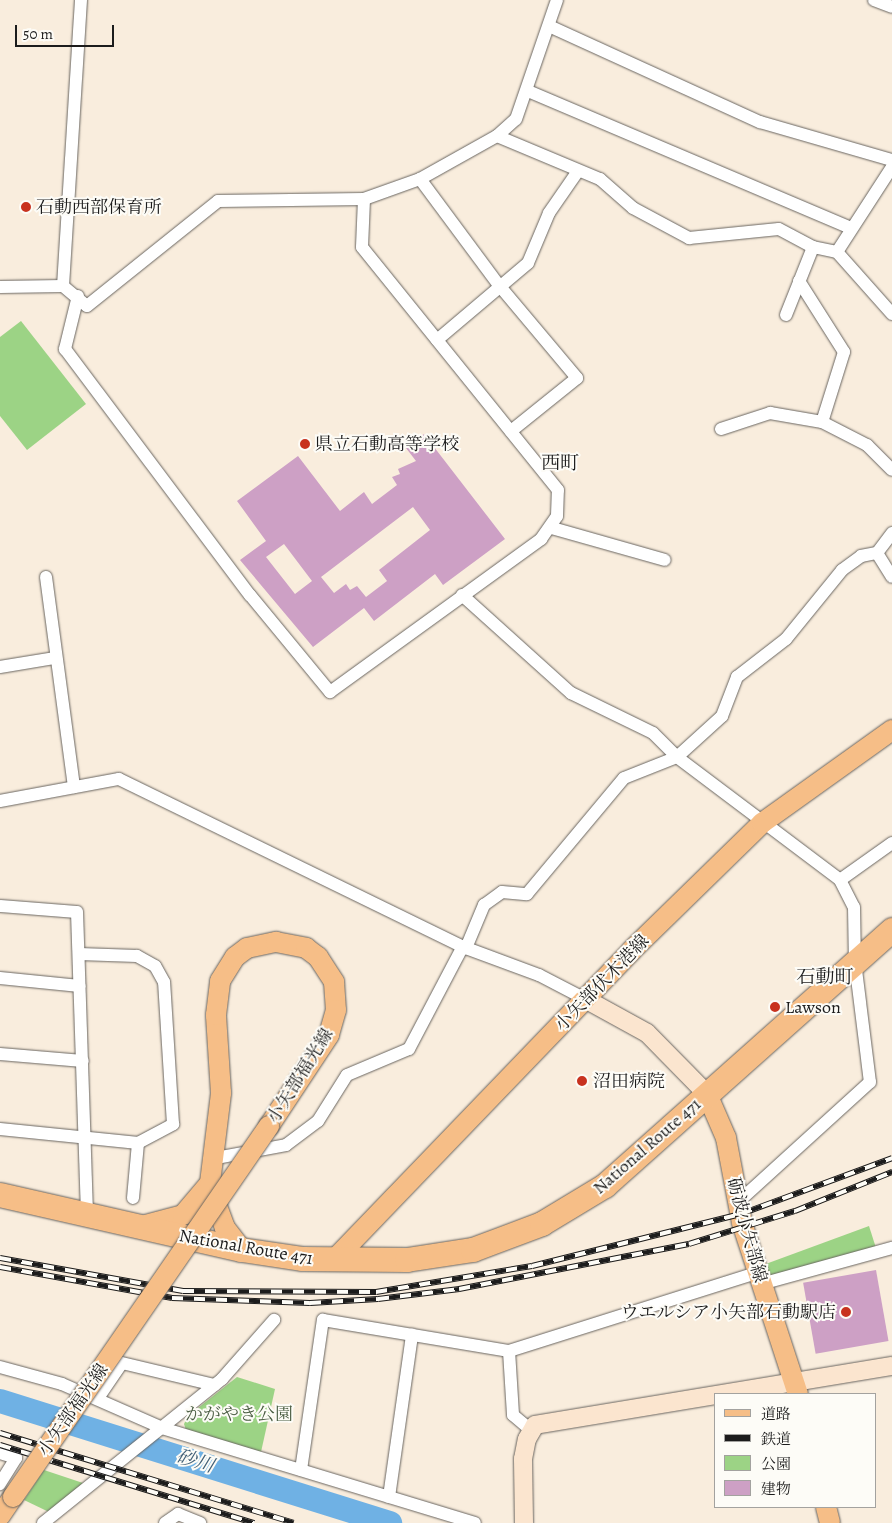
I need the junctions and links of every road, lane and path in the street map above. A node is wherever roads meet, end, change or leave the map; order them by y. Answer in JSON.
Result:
{"nodes":[{"id":1,"x":81,"y":0,"type":"edge"},
{"id":2,"x":557,"y":0,"type":"edge"},
{"id":3,"x":874,"y":0,"type":"edge"},
{"id":4,"x":892,"y":6,"type":"edge"},
{"id":5,"x":549,"y":26,"type":"junction"},
{"id":6,"x":528,"y":91,"type":"junction"},
{"id":7,"x":497,"y":136,"type":"junction"},
{"id":8,"x":892,"y":160,"type":"edge"},
{"id":9,"x":892,"y":167,"type":"edge"},
{"id":10,"x":578,"y":171,"type":"junction"},
{"id":11,"x":420,"y":179,"type":"junction"},
{"id":12,"x":364,"y":199,"type":"junction"},
{"id":13,"x":851,"y":228,"type":"junction"},
{"id":14,"x":813,"y":247,"type":"junction"},
{"id":15,"x":837,"y":252,"type":"junction"},
{"id":16,"x":799,"y":281,"type":"junction"},
{"id":17,"x":498,"y":284,"type":"junction"},
{"id":18,"x":63,"y":286,"type":"junction"},
{"id":19,"x":0,"y":287,"type":"edge"},
{"id":20,"x":78,"y":296,"type":"junction"},
{"id":21,"x":892,"y":314,"type":"edge"},
{"id":22,"x":786,"y":315,"type":"dead end"},
{"id":23,"x":437,"y":340,"type":"junction"},
{"id":24,"x":822,"y":422,"type":"junction"},
{"id":25,"x":721,"y":429,"type":"dead end"},
{"id":26,"x":511,"y":431,"type":"junction"},
{"id":27,"x":892,"y":470,"type":"edge"},
{"id":28,"x":552,"y":528,"type":"junction"},
{"id":29,"x":892,"y":533,"type":"edge"},
{"id":30,"x":877,"y":553,"type":"junction"},
{"id":31,"x":665,"y":560,"type":"dead end"},
{"id":32,"x":46,"y":577,"type":"dead end"},
{"id":33,"x":892,"y":577,"type":"edge"},
{"id":34,"x":462,"y":595,"type":"junction"},
{"id":35,"x":55,"y":658,"type":"junction"},
{"id":36,"x":0,"y":667,"type":"edge"},
{"id":37,"x":892,"y":730,"type":"edge"},
{"id":38,"x":677,"y":758,"type":"junction"},
{"id":39,"x":74,"y":787,"type":"junction"},
{"id":40,"x":0,"y":801,"type":"edge"},
{"id":41,"x":762,"y":823,"type":"junction"},
{"id":42,"x":892,"y":843,"type":"edge"},
{"id":43,"x":840,"y":880,"type":"junction"},
{"id":44,"x":0,"y":906,"type":"edge"},
{"id":45,"x":892,"y":930,"type":"edge"},
{"id":46,"x":464,"y":947,"type":"junction"},
{"id":47,"x":79,"y":954,"type":"junction"},
{"id":48,"x":855,"y":962,"type":"junction"},
{"id":49,"x":0,"y":978,"type":"edge"},
{"id":50,"x":80,"y":986,"type":"junction"},
{"id":51,"x":587,"y":1000,"type":"junction"},
{"id":52,"x":0,"y":1054,"type":"edge"},
{"id":53,"x":83,"y":1061,"type":"junction"},
{"id":54,"x":707,"y":1094,"type":"junction"},
{"id":55,"x":0,"y":1129,"type":"edge"},
{"id":56,"x":86,"y":1139,"type":"junction"},
{"id":57,"x":138,"y":1144,"type":"junction"},
{"id":58,"x":216,"y":1158,"type":"junction"},
{"id":59,"x":210,"y":1183,"type":"junction"},
{"id":60,"x":0,"y":1195,"type":"edge"},
{"id":61,"x":134,"y":1198,"type":"dead end"},
{"id":62,"x":738,"y":1202,"type":"junction"},
{"id":63,"x":87,"y":1214,"type":"junction"},
{"id":64,"x":135,"y":1226,"type":"junction"},
{"id":65,"x":892,"y":1248,"type":"edge"},
{"id":66,"x":242,"y":1250,"type":"junction"},
{"id":67,"x":333,"y":1261,"type":"junction"},
{"id":68,"x":759,"y":1279,"type":"junction"},
{"id":69,"x":274,"y":1320,"type":"dead end"},
{"id":70,"x":412,"y":1335,"type":"junction"},
{"id":71,"x":509,"y":1351,"type":"junction"},
{"id":72,"x":892,"y":1366,"type":"edge"},
{"id":73,"x":0,"y":1367,"type":"edge"},
{"id":74,"x":214,"y":1385,"type":"junction"},
{"id":75,"x":796,"y":1387,"type":"edge"},
{"id":76,"x":754,"y":1393,"type":"edge"},
{"id":77,"x":98,"y":1398,"type":"junction"},
{"id":78,"x":714,"y":1399,"type":"edge"},
{"id":79,"x":162,"y":1428,"type":"junction"},
{"id":80,"x":532,"y":1431,"type":"junction"},
{"id":81,"x":0,"y":1453,"type":"edge"},
{"id":82,"x":301,"y":1470,"type":"junction"},
{"id":83,"x":6,"y":1491,"type":"edge"},
{"id":84,"x":389,"y":1497,"type":"junction"},
{"id":85,"x":826,"y":1508,"type":"edge"},
{"id":86,"x":0,"y":1516,"type":"edge"},
{"id":87,"x":44,"y":1523,"type":"edge"},
{"id":88,"x":165,"y":1523,"type":"edge"},
{"id":89,"x":200,"y":1523,"type":"edge"},
{"id":90,"x":474,"y":1523,"type":"edge"},
{"id":91,"x":524,"y":1523,"type":"edge"},
{"id":92,"x":830,"y":1523,"type":"edge"}],
"edges":[{"from":1,"to":18,"type":"street"},
{"from":2,"to":5,"type":"street"},
{"from":3,"to":4,"type":"street"},
{"from":5,"to":6,"type":"street"},
{"from":5,"to":8,"type":"street"},
{"from":6,"to":7,"type":"street"},
{"from":6,"to":13,"type":"street"},
{"from":7,"to":10,"type":"street"},
{"from":7,"to":11,"type":"street"},
{"from":9,"to":13,"type":"street"},
{"from":10,"to":14,"type":"street"},
{"from":10,"to":17,"type":"street"},
{"from":11,"to":12,"type":"street"},
{"from":11,"to":17,"type":"street"},
{"from":12,"to":20,"type":"street"},
{"from":12,"to":23,"type":"street"},
{"from":13,"to":15,"type":"street"},
{"from":14,"to":15,"type":"street"},
{"from":14,"to":16,"type":"street"},
{"from":15,"to":21,"type":"street"},
{"from":16,"to":22,"type":"street"},
{"from":16,"to":24,"type":"street"},
{"from":17,"to":23,"type":"street"},
{"from":17,"to":26,"type":"street"},
{"from":18,"to":19,"type":"street"},
{"from":18,"to":20,"type":"street"},
{"from":20,"to":34,"type":"street"},
{"from":23,"to":26,"type":"street"},
{"from":24,"to":25,"type":"street"},
{"from":24,"to":27,"type":"street"},
{"from":26,"to":28,"type":"street"},
{"from":28,"to":31,"type":"street"},
{"from":28,"to":34,"type":"street"},
{"from":29,"to":30,"type":"street"},
{"from":30,"to":33,"type":"street"},
{"from":30,"to":38,"type":"street"},
{"from":32,"to":35,"type":"street"},
{"from":34,"to":38,"type":"street"},
{"from":35,"to":36,"type":"street"},
{"from":35,"to":39,"type":"street"},
{"from":37,"to":41,"type":"main road","name":"小矢部伏木港線"},
{"from":38,"to":41,"type":"street"},
{"from":38,"to":46,"type":"street"},
{"from":39,"to":40,"type":"street"},
{"from":39,"to":46,"type":"street"},
{"from":41,"to":43,"type":"street"},
{"from":41,"to":51,"type":"main road","name":"小矢部伏木港線"},
{"from":42,"to":43,"type":"street"},
{"from":43,"to":48,"type":"street"},
{"from":44,"to":47,"type":"street"},
{"from":45,"to":48,"type":"highway","name":"National Route 471"},
{"from":46,"to":51,"type":"street"},
{"from":46,"to":58,"type":"street"},
{"from":47,"to":50,"type":"street"},
{"from":47,"to":57,"type":"street"},
{"from":48,"to":54,"type":"highway","name":"National Route 471"},
{"from":48,"to":62,"type":"street"},
{"from":49,"to":50,"type":"street"},
{"from":50,"to":53,"type":"street"},
{"from":51,"to":54,"type":"street"},
{"from":51,"to":67,"type":"main road","name":"小矢部伏木港線"},
{"from":52,"to":53,"type":"street"},
{"from":53,"to":56,"type":"street"},
{"from":54,"to":62,"type":"main road","name":"砺波小矢部線"},
{"from":54,"to":67,"type":"highway","name":"National Route 471"},
{"from":55,"to":56,"type":"street"},
{"from":56,"to":57,"type":"street"},
{"from":56,"to":63,"type":"street"},
{"from":57,"to":61,"type":"street"},
{"from":58,"to":59,"type":"main road","name":"小矢部福光線"},
{"from":58,"to":83,"type":"main road","name":"小矢部福光線","bridge":true},
{"from":59,"to":64,"type":"main road","name":"小矢部福光線"},
{"from":59,"to":66,"type":"main road","name":"小矢部福光線"},
{"from":60,"to":63,"type":"highway","name":"National Route 471"},
{"from":62,"to":68,"type":"main road","name":"砺波小矢部線"},
{"from":63,"to":64,"type":"highway","name":"National Route 471"},
{"from":64,"to":66,"type":"highway","name":"National Route 471"},
{"from":65,"to":68,"type":"street"},
{"from":66,"to":67,"type":"highway","name":"National Route 471"},
{"from":68,"to":71,"type":"street"},
{"from":68,"to":75,"type":"main road","name":"砺波小矢部線"},
{"from":69,"to":74,"type":"street"},
{"from":70,"to":71,"type":"street"},
{"from":70,"to":82,"type":"street"},
{"from":70,"to":84,"type":"street"},
{"from":71,"to":80,"type":"street"},
{"from":72,"to":75,"type":"street"},
{"from":73,"to":77,"type":"street"},
{"from":74,"to":77,"type":"street"},
{"from":74,"to":79,"type":"street"},
{"from":75,"to":76,"type":"street"},
{"from":77,"to":79,"type":"street"},
{"from":78,"to":80,"type":"street"},
{"from":79,"to":82,"type":"street"},
{"from":79,"to":87,"type":"street"},
{"from":80,"to":91,"type":"street"},
{"from":81,"to":83,"type":"street"},
{"from":82,"to":84,"type":"street"},
{"from":83,"to":86,"type":"main road","name":"小矢部福光線"},
{"from":84,"to":90,"type":"street"},
{"from":85,"to":92,"type":"main road"},
{"from":88,"to":89,"type":"street"}]}
